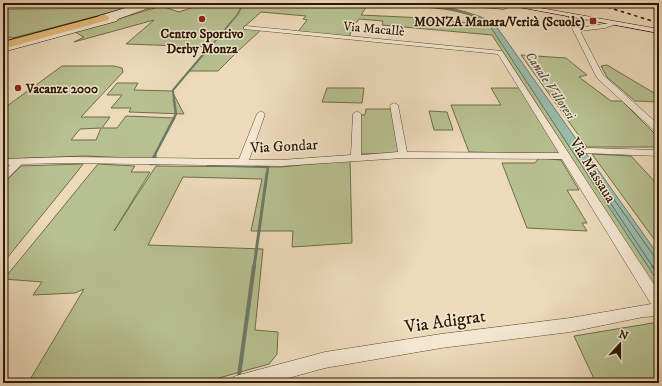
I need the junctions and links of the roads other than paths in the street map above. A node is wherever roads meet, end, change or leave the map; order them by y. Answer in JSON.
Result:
{"nodes":[{"id":1,"x":436,"y":3,"type":"edge"},
{"id":2,"x":500,"y":3,"type":"edge"},
{"id":3,"x":155,"y":4,"type":"edge"},
{"id":4,"x":511,"y":5,"type":"junction"},
{"id":5,"x":141,"y":6,"type":"junction"},
{"id":6,"x":3,"y":7,"type":"edge"},
{"id":7,"x":107,"y":17,"type":"junction"},
{"id":8,"x":572,"y":19,"type":"junction"},
{"id":9,"x":601,"y":25,"type":"junction"},
{"id":10,"x":246,"y":28,"type":"dead end"},
{"id":11,"x":576,"y":30,"type":"junction"},
{"id":12,"x":659,"y":31,"type":"edge"},
{"id":13,"x":3,"y":46,"type":"edge"},
{"id":14,"x":500,"y":52,"type":"joint"},
{"id":15,"x":394,"y":104,"type":"dead end"},
{"id":16,"x":261,"y":114,"type":"dead end"},
{"id":17,"x":357,"y":114,"type":"dead end"},
{"id":18,"x":659,"y":130,"type":"edge"},
{"id":19,"x":587,"y":151,"type":"dead end"},
{"id":20,"x":659,"y":153,"type":"edge"},
{"id":21,"x":403,"y":155,"type":"junction"},
{"id":22,"x":356,"y":156,"type":"junction"},
{"id":23,"x":567,"y":156,"type":"junction"},
{"id":24,"x":20,"y":161,"type":"junction"},
{"id":25,"x":3,"y":162,"type":"edge"},
{"id":26,"x":243,"y":163,"type":"junction"},
{"id":27,"x":3,"y":177,"type":"edge"},
{"id":28,"x":659,"y":304,"type":"edge"},
{"id":29,"x":659,"y":310,"type":"edge"},
{"id":30,"x":239,"y":383,"type":"edge"}],
"edges":[{"from":1,"to":4,"type":"street"},
{"from":2,"to":4,"type":"street"},
{"from":3,"to":5,"type":"street"},
{"from":3,"to":7,"type":"street"},
{"from":4,"to":8,"type":"street"},
{"from":5,"to":6,"type":"street"},
{"from":5,"to":7,"type":"street"},
{"from":7,"to":13,"type":"highway"},
{"from":8,"to":9,"type":"street"},
{"from":8,"to":11,"type":"street"},
{"from":9,"to":11,"type":"street"},
{"from":9,"to":12,"type":"street"},
{"from":10,"to":14,"type":"street","name":"Via Macallè"},
{"from":11,"to":18,"type":"street"},
{"from":14,"to":23,"type":"street","name":"Via Massaua"},
{"from":15,"to":21,"type":"street"},
{"from":16,"to":26,"type":"street"},
{"from":17,"to":22,"type":"street"},
{"from":19,"to":20,"type":"street"},
{"from":21,"to":22,"type":"street","name":"Via Gondar"},
{"from":21,"to":23,"type":"street","name":"Via Gondar"},
{"from":22,"to":26,"type":"street","name":"Via Gondar"},
{"from":23,"to":28,"type":"street","name":"Via Massaua"},
{"from":24,"to":25,"type":"street","name":"Via Gondar"},
{"from":24,"to":26,"type":"street","name":"Via Gondar"},
{"from":24,"to":27,"type":"street"},
{"from":29,"to":30,"type":"street","name":"Via Adigrat"}]}
